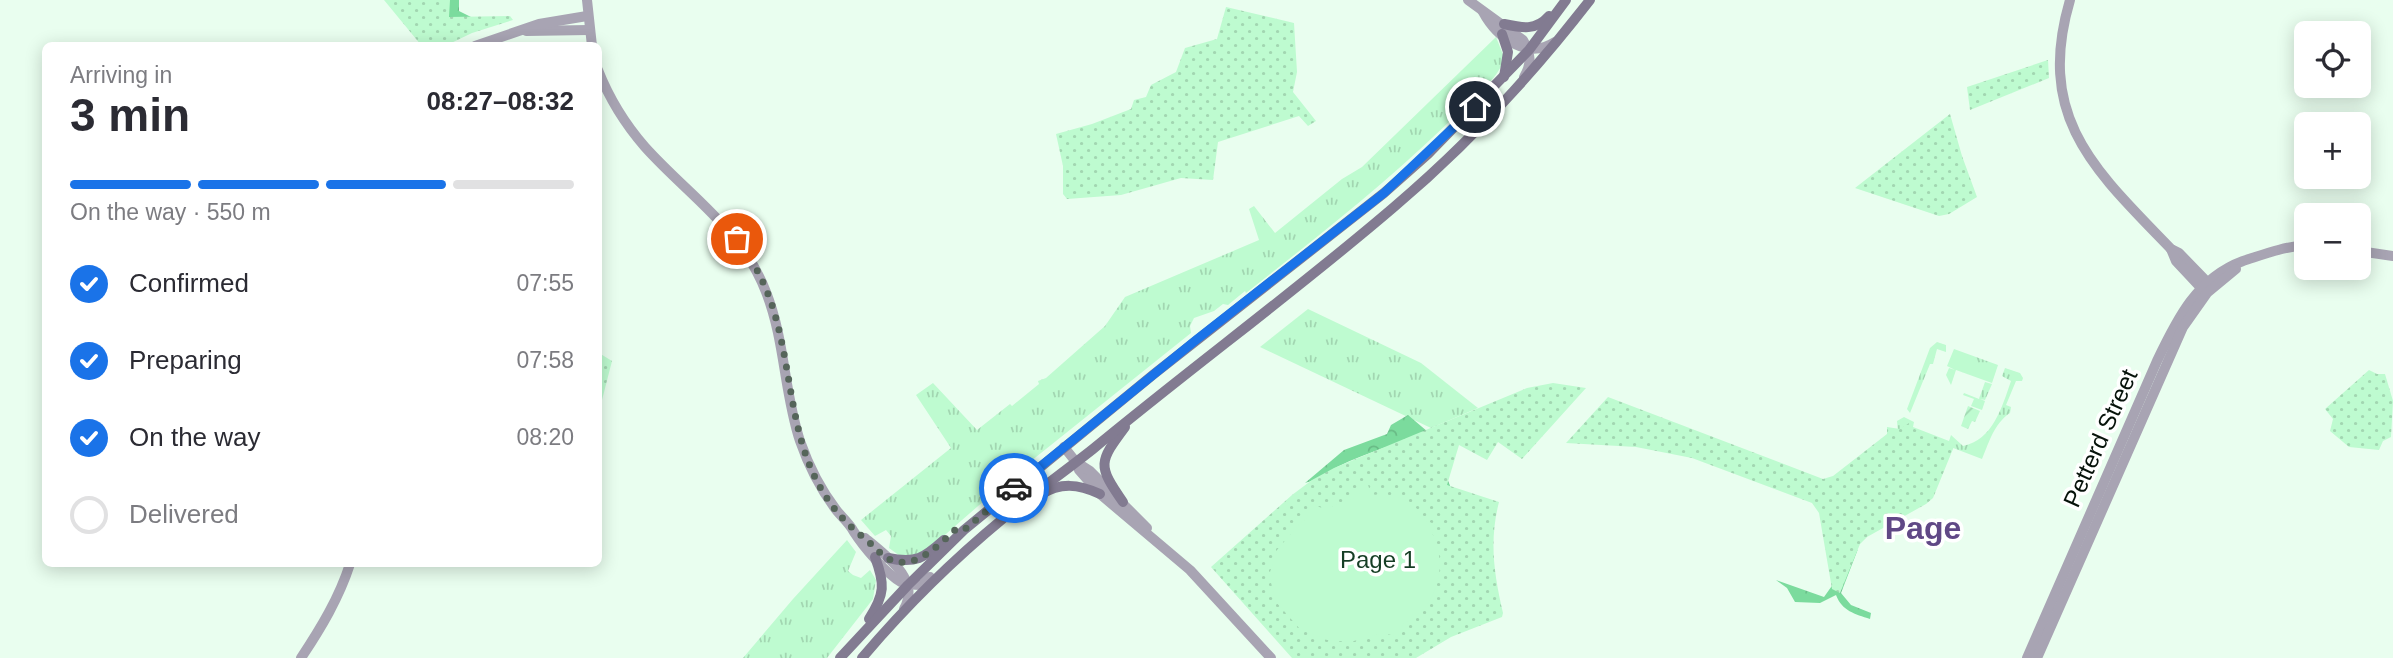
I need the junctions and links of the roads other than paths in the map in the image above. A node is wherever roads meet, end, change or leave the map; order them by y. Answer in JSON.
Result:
{"nodes":[{"id":1,"x":587,"y":0,"type":"edge"},
{"id":2,"x":1468,"y":0,"type":"edge"},
{"id":3,"x":1565,"y":0,"type":"edge"},
{"id":4,"x":1590,"y":0,"type":"edge"},
{"id":5,"x":2070,"y":0,"type":"edge"},
{"id":6,"x":587,"y":16,"type":"junction"},
{"id":7,"x":1503,"y":29,"type":"junction"},
{"id":8,"x":589,"y":30,"type":"junction"},
{"id":9,"x":523,"y":31,"type":"junction"},
{"id":10,"x":1559,"y":40,"type":"junction"},
{"id":11,"x":488,"y":42,"type":"edge"},
{"id":12,"x":591,"y":42,"type":"edge"},
{"id":13,"x":1529,"y":50,"type":"junction"},
{"id":14,"x":1504,"y":77,"type":"junction"},
{"id":15,"x":602,"y":79,"type":"edge"},
{"id":16,"x":1516,"y":88,"type":"junction"},
{"id":17,"x":2294,"y":247,"type":"edge"},
{"id":18,"x":2371,"y":253,"type":"edge"},
{"id":19,"x":2393,"y":256,"type":"edge"},
{"id":20,"x":2207,"y":288,"type":"junction"},
{"id":21,"x":1138,"y":411,"type":"junction"},
{"id":22,"x":1064,"y":447,"type":"junction"},
{"id":23,"x":1076,"y":461,"type":"junction"},
{"id":24,"x":1100,"y":494,"type":"junction"},
{"id":25,"x":1123,"y":502,"type":"junction"},
{"id":26,"x":1005,"y":517,"type":"junction"},
{"id":27,"x":964,"y":530,"type":"junction"},
{"id":28,"x":1157,"y":540,"type":"junction"},
{"id":29,"x":877,"y":552,"type":"junction"},
{"id":30,"x":957,"y":560,"type":"junction"},
{"id":31,"x":349,"y":567,"type":"edge"},
{"id":32,"x":908,"y":584,"type":"junction"},
{"id":33,"x":901,"y":615,"type":"junction"},
{"id":34,"x":301,"y":658,"type":"edge"},
{"id":35,"x":840,"y":658,"type":"edge"},
{"id":36,"x":862,"y":658,"type":"edge"},
{"id":37,"x":1271,"y":658,"type":"edge"},
{"id":38,"x":2027,"y":658,"type":"edge"},
{"id":39,"x":2037,"y":658,"type":"edge"}],
"edges":[{"from":1,"to":6,"type":"street"},
{"from":2,"to":7,"type":"street"},
{"from":3,"to":7,"type":"main road"},
{"from":3,"to":13,"type":"main road"},
{"from":4,"to":10,"type":"main road"},
{"from":5,"to":20,"type":"street"},
{"from":6,"to":8,"type":"street"},
{"from":6,"to":9,"type":"street"},
{"from":7,"to":13,"type":"street"},
{"from":7,"to":14,"type":"main road"},
{"from":8,"to":9,"type":"street"},
{"from":8,"to":12,"type":"street"},
{"from":9,"to":11,"type":"street"},
{"from":10,"to":13,"type":"street"},
{"from":10,"to":16,"type":"main road"},
{"from":13,"to":14,"type":"main road"},
{"from":13,"to":16,"type":"street"},
{"from":14,"to":22,"type":"main road"},
{"from":15,"to":29,"type":"street"},
{"from":16,"to":21,"type":"main road"},
{"from":17,"to":20,"type":"street","name":"Petterd Street"},
{"from":18,"to":19,"type":"street"},
{"from":20,"to":38,"type":"street","name":"Petterd Street"},
{"from":20,"to":39,"type":"street","name":"Petterd Street"},
{"from":21,"to":23,"type":"main road"},
{"from":21,"to":25,"type":"main road"},
{"from":22,"to":23,"type":"street"},
{"from":22,"to":27,"type":"main road"},
{"from":23,"to":24,"type":"street"},
{"from":23,"to":25,"type":"street"},
{"from":23,"to":26,"type":"main road"},
{"from":24,"to":26,"type":"main road"},
{"from":24,"to":28,"type":"street"},
{"from":25,"to":28,"type":"street"},
{"from":26,"to":30,"type":"main road"},
{"from":27,"to":29,"type":"main road"},
{"from":27,"to":32,"type":"main road"},
{"from":28,"to":37,"type":"street"},
{"from":29,"to":32,"type":"street"},
{"from":29,"to":35,"type":"main road"},
{"from":30,"to":32,"type":"street"},
{"from":30,"to":33,"type":"main road"},
{"from":31,"to":34,"type":"street"},
{"from":32,"to":33,"type":"street"},
{"from":32,"to":35,"type":"main road"},
{"from":33,"to":36,"type":"main road"}]}
